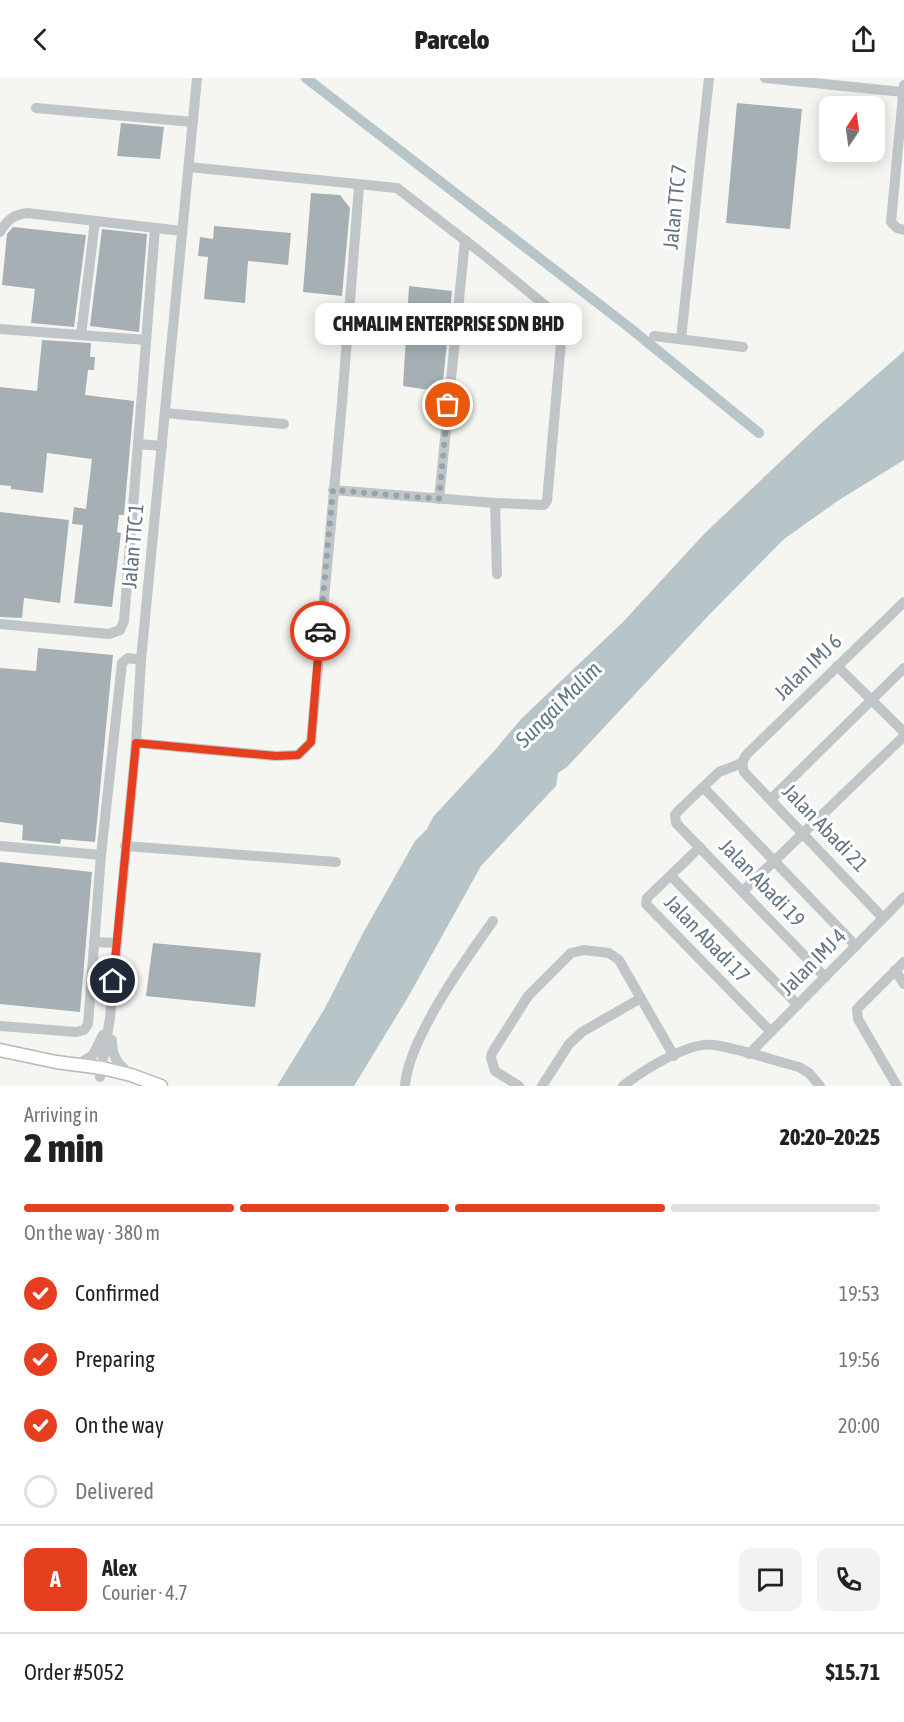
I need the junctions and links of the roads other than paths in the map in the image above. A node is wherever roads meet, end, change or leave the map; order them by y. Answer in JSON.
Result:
{"nodes":[{"id":1,"x":197,"y":78,"type":"edge"},
{"id":2,"x":708,"y":78,"type":"edge"},
{"id":3,"x":765,"y":78,"type":"edge"},
{"id":4,"x":904,"y":85,"type":"edge"},
{"id":5,"x":903,"y":92,"type":"edge"},
{"id":6,"x":36,"y":108,"type":"dead end"},
{"id":7,"x":193,"y":122,"type":"junction"},
{"id":8,"x":189,"y":167,"type":"junction"},
{"id":9,"x":359,"y":186,"type":"junction"},
{"id":10,"x":95,"y":221,"type":"junction"},
{"id":11,"x":155,"y":228,"type":"junction"},
{"id":12,"x":904,"y":230,"type":"edge"},
{"id":13,"x":182,"y":231,"type":"junction"},
{"id":14,"x":0,"y":232,"type":"edge"},
{"id":15,"x":465,"y":240,"type":"junction"},
{"id":16,"x":0,"y":329,"type":"edge"},
{"id":17,"x":81,"y":335,"type":"junction"},
{"id":18,"x":654,"y":336,"type":"dead end"},
{"id":19,"x":681,"y":339,"type":"junction"},
{"id":20,"x":146,"y":340,"type":"junction"},
{"id":21,"x":744,"y":347,"type":"dead end"},
{"id":22,"x":165,"y":413,"type":"junction"},
{"id":23,"x":284,"y":424,"type":"dead end"},
{"id":24,"x":138,"y":444,"type":"junction"},
{"id":25,"x":162,"y":446,"type":"junction"},
{"id":26,"x":333,"y":490,"type":"junction"},
{"id":27,"x":439,"y":499,"type":"junction"},
{"id":28,"x":495,"y":503,"type":"junction"},
{"id":29,"x":497,"y":574,"type":"dead end"},
{"id":30,"x":904,"y":602,"type":"edge"},
{"id":31,"x":0,"y":624,"type":"edge"},
{"id":32,"x":141,"y":660,"type":"junction"},
{"id":33,"x":837,"y":666,"type":"junction"},
{"id":34,"x":904,"y":668,"type":"edge"},
{"id":35,"x":872,"y":700,"type":"junction"},
{"id":36,"x":904,"y":734,"type":"edge"},
{"id":37,"x":136,"y":743,"type":"junction"},
{"id":38,"x":742,"y":763,"type":"junction"},
{"id":39,"x":703,"y":787,"type":"junction"},
{"id":40,"x":771,"y":800,"type":"junction"},
{"id":41,"x":802,"y":833,"type":"junction"},
{"id":42,"x":0,"y":846,"type":"edge"},
{"id":43,"x":125,"y":846,"type":"junction"},
{"id":44,"x":700,"y":847,"type":"junction"},
{"id":45,"x":101,"y":855,"type":"junction"},
{"id":46,"x":336,"y":862,"type":"dead end"},
{"id":47,"x":774,"y":862,"type":"junction"},
{"id":48,"x":670,"y":876,"type":"junction"},
{"id":49,"x":743,"y":891,"type":"junction"},
{"id":50,"x":904,"y":897,"type":"edge"},
{"id":51,"x":883,"y":918,"type":"junction"},
{"id":52,"x":493,"y":921,"type":"dead end"},
{"id":53,"x":94,"y":942,"type":"junction"},
{"id":54,"x":117,"y":944,"type":"junction"},
{"id":55,"x":856,"y":946,"type":"junction"},
{"id":56,"x":904,"y":962,"type":"edge"},
{"id":57,"x":895,"y":970,"type":"junction"},
{"id":58,"x":825,"y":976,"type":"junction"},
{"id":59,"x":904,"y":984,"type":"edge"},
{"id":60,"x":641,"y":998,"type":"junction"},
{"id":61,"x":798,"y":1005,"type":"junction"},
{"id":62,"x":110,"y":1018,"type":"junction"},
{"id":63,"x":0,"y":1026,"type":"edge"},
{"id":64,"x":771,"y":1032,"type":"junction"},
{"id":65,"x":0,"y":1050,"type":"edge"},
{"id":66,"x":749,"y":1054,"type":"junction"},
{"id":67,"x":674,"y":1056,"type":"junction"},
{"id":68,"x":56,"y":1062,"type":"junction"},
{"id":69,"x":79,"y":1064,"type":"junction"},
{"id":70,"x":101,"y":1072,"type":"junction"},
{"id":71,"x":130,"y":1075,"type":"junction"},
{"id":72,"x":158,"y":1085,"type":"edge"},
{"id":73,"x":405,"y":1086,"type":"edge"},
{"id":74,"x":519,"y":1086,"type":"edge"},
{"id":75,"x":542,"y":1086,"type":"edge"},
{"id":76,"x":623,"y":1086,"type":"edge"},
{"id":77,"x":820,"y":1086,"type":"edge"},
{"id":78,"x":897,"y":1086,"type":"edge"}],
"edges":[{"from":1,"to":7,"type":"street","name":"Jalan TTC 1"},
{"from":2,"to":19,"type":"street","name":"Jalan TTC 7"},
{"from":3,"to":5,"type":"street"},
{"from":4,"to":5,"type":"street"},
{"from":5,"to":12,"type":"street"},
{"from":6,"to":7,"type":"street"},
{"from":7,"to":8,"type":"street","name":"Jalan TTC 1"},
{"from":8,"to":9,"type":"street"},
{"from":8,"to":13,"type":"street","name":"Jalan TTC 1"},
{"from":9,"to":15,"type":"street"},
{"from":9,"to":26,"type":"street"},
{"from":10,"to":11,"type":"street"},
{"from":10,"to":14,"type":"street"},
{"from":10,"to":17,"type":"street"},
{"from":11,"to":13,"type":"street"},
{"from":11,"to":20,"type":"street"},
{"from":13,"to":22,"type":"street","name":"Jalan TTC 1"},
{"from":15,"to":27,"type":"street"},
{"from":15,"to":28,"type":"street"},
{"from":16,"to":17,"type":"street"},
{"from":17,"to":20,"type":"street"},
{"from":18,"to":19,"type":"street"},
{"from":19,"to":21,"type":"street"},
{"from":20,"to":24,"type":"street"},
{"from":22,"to":23,"type":"street"},
{"from":22,"to":25,"type":"street","name":"Jalan TTC 1"},
{"from":24,"to":25,"type":"street"},
{"from":24,"to":31,"type":"street"},
{"from":25,"to":32,"type":"street","name":"Jalan TTC 1"},
{"from":26,"to":27,"type":"street"},
{"from":26,"to":37,"type":"street"},
{"from":27,"to":28,"type":"street"},
{"from":28,"to":29,"type":"street"},
{"from":30,"to":33,"type":"street","name":"Jalan IMJ 6"},
{"from":32,"to":37,"type":"street","name":"Jalan TTC 1"},
{"from":32,"to":45,"type":"street"},
{"from":33,"to":35,"type":"street"},
{"from":33,"to":38,"type":"street","name":"Jalan IMJ 6"},
{"from":34,"to":35,"type":"street"},
{"from":35,"to":36,"type":"street"},
{"from":35,"to":40,"type":"street"},
{"from":36,"to":41,"type":"street"},
{"from":37,"to":43,"type":"street","name":"Jalan TTC 1"},
{"from":38,"to":39,"type":"street"},
{"from":38,"to":40,"type":"street","name":"Jalan Abadi 21"},
{"from":39,"to":44,"type":"street","name":"Jalan Abadi 19"},
{"from":39,"to":47,"type":"street"},
{"from":40,"to":41,"type":"street","name":"Jalan Abadi 21"},
{"from":41,"to":47,"type":"street"},
{"from":41,"to":51,"type":"street","name":"Jalan Abadi 21"},
{"from":42,"to":45,"type":"street"},
{"from":43,"to":46,"type":"street"},
{"from":43,"to":54,"type":"street","name":"Jalan TTC 1"},
{"from":44,"to":48,"type":"street","name":"Jalan Abadi 17"},
{"from":44,"to":49,"type":"street","name":"Jalan Abadi 19"},
{"from":45,"to":53,"type":"street"},
{"from":47,"to":49,"type":"street"},
{"from":47,"to":55,"type":"street"},
{"from":48,"to":61,"type":"street"},
{"from":48,"to":64,"type":"street","name":"Jalan Abadi 17"},
{"from":49,"to":58,"type":"street","name":"Jalan Abadi 19"},
{"from":50,"to":51,"type":"street","name":"Jalan IMJ 4"},
{"from":51,"to":55,"type":"street","name":"Jalan IMJ 4"},
{"from":52,"to":73,"type":"street"},
{"from":53,"to":54,"type":"street"},
{"from":53,"to":63,"type":"street"},
{"from":54,"to":62,"type":"street","name":"Jalan TTC 1"},
{"from":55,"to":58,"type":"street","name":"Jalan IMJ 4"},
{"from":56,"to":57,"type":"street"},
{"from":57,"to":59,"type":"street"},
{"from":57,"to":78,"type":"street"},
{"from":58,"to":61,"type":"street","name":"Jalan IMJ 4"},
{"from":60,"to":67,"type":"street"},
{"from":60,"to":74,"type":"street"},
{"from":60,"to":75,"type":"street"},
{"from":61,"to":64,"type":"street","name":"Jalan IMJ 4"},
{"from":62,"to":69,"type":"street","name":"Jalan TTC 1"},
{"from":62,"to":70,"type":"street","name":"Jalan TTC 1"},
{"from":62,"to":71,"type":"street","name":"Jalan TTC 1"},
{"from":64,"to":66,"type":"street","name":"Jalan IMJ 4"},
{"from":65,"to":68,"type":"main road"},
{"from":66,"to":67,"type":"street"},
{"from":66,"to":77,"type":"street"},
{"from":67,"to":76,"type":"street"},
{"from":68,"to":69,"type":"main road"},
{"from":68,"to":70,"type":"main road"},
{"from":69,"to":70,"type":"main road"},
{"from":70,"to":71,"type":"main road"},
{"from":70,"to":72,"type":"main road"},
{"from":71,"to":72,"type":"main road"}]}
